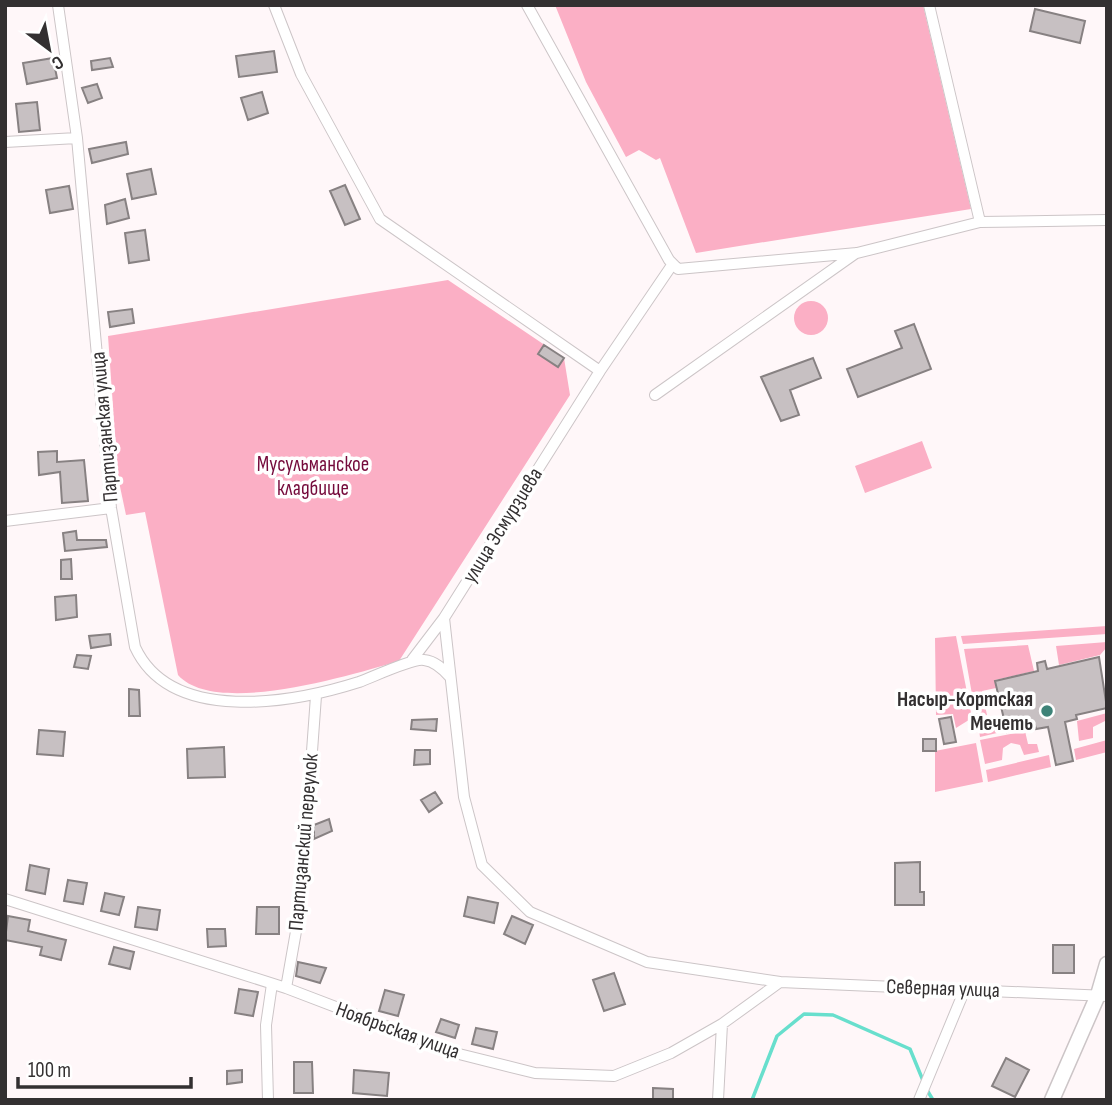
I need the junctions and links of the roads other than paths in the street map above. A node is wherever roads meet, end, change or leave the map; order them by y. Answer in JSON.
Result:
{"nodes":[{"id":1,"x":58,"y":5,"type":"edge"},
{"id":2,"x":274,"y":5,"type":"edge"},
{"id":3,"x":527,"y":5,"type":"edge"},
{"id":4,"x":929,"y":5,"type":"edge"},
{"id":5,"x":77,"y":138,"type":"junction"},
{"id":6,"x":5,"y":142,"type":"edge"},
{"id":7,"x":1107,"y":220,"type":"edge"},
{"id":8,"x":980,"y":222,"type":"junction"},
{"id":9,"x":857,"y":253,"type":"junction"},
{"id":10,"x":672,"y":265,"type":"junction"},
{"id":11,"x":600,"y":371,"type":"junction"},
{"id":12,"x":655,"y":395,"type":"dead end"},
{"id":13,"x":111,"y":508,"type":"junction"},
{"id":14,"x":5,"y":520,"type":"edge"},
{"id":15,"x":444,"y":618,"type":"junction"},
{"id":16,"x":412,"y":660,"type":"junction"},
{"id":17,"x":450,"y":677,"type":"junction"},
{"id":18,"x":316,"y":696,"type":"junction"},
{"id":19,"x":5,"y":899,"type":"edge"},
{"id":20,"x":1107,"y":964,"type":"edge"},
{"id":21,"x":780,"y":982,"type":"junction"},
{"id":22,"x":272,"y":984,"type":"junction"},
{"id":23,"x":286,"y":988,"type":"junction"},
{"id":24,"x":965,"y":989,"type":"junction"},
{"id":25,"x":1102,"y":995,"type":"edge"},
{"id":26,"x":722,"y":1024,"type":"junction"},
{"id":27,"x":268,"y":1100,"type":"edge"},
{"id":28,"x":718,"y":1100,"type":"edge"},
{"id":29,"x":919,"y":1100,"type":"edge"},
{"id":30,"x":1052,"y":1100,"type":"edge"}],
"edges":[{"from":1,"to":5,"type":"street","name":"Партизанская улица"},
{"from":2,"to":11,"type":"street"},
{"from":3,"to":10,"type":"street"},
{"from":4,"to":8,"type":"street"},
{"from":5,"to":6,"type":"street"},
{"from":5,"to":13,"type":"street","name":"Партизанская улица"},
{"from":7,"to":8,"type":"street"},
{"from":8,"to":9,"type":"street"},
{"from":9,"to":10,"type":"street"},
{"from":9,"to":12,"type":"street"},
{"from":10,"to":11,"type":"street","name":"улица Эсмурзиева"},
{"from":11,"to":15,"type":"street","name":"улица Эсмурзиева"},
{"from":13,"to":14,"type":"street"},
{"from":13,"to":18,"type":"street","name":"Партизанская улица"},
{"from":15,"to":16,"type":"street","name":"улица Эсмурзиева"},
{"from":15,"to":17,"type":"street"},
{"from":16,"to":17,"type":"street"},
{"from":16,"to":18,"type":"street","name":"Партизанская улица"},
{"from":17,"to":21,"type":"street"},
{"from":18,"to":23,"type":"street","name":"Партизанский переулок"},
{"from":19,"to":22,"type":"street","name":"Ноябрьская улица"},
{"from":20,"to":25,"type":"street"},
{"from":21,"to":24,"type":"street","name":"Северная улица"},
{"from":21,"to":26,"type":"street","name":"Ноябрьская улица"},
{"from":22,"to":23,"type":"street","name":"Ноябрьская улица"},
{"from":22,"to":27,"type":"street"},
{"from":23,"to":26,"type":"street","name":"Ноябрьская улица"},
{"from":24,"to":25,"type":"street","name":"Северная улица"},
{"from":24,"to":29,"type":"street"},
{"from":25,"to":30,"type":"street"},
{"from":26,"to":28,"type":"street"}]}
